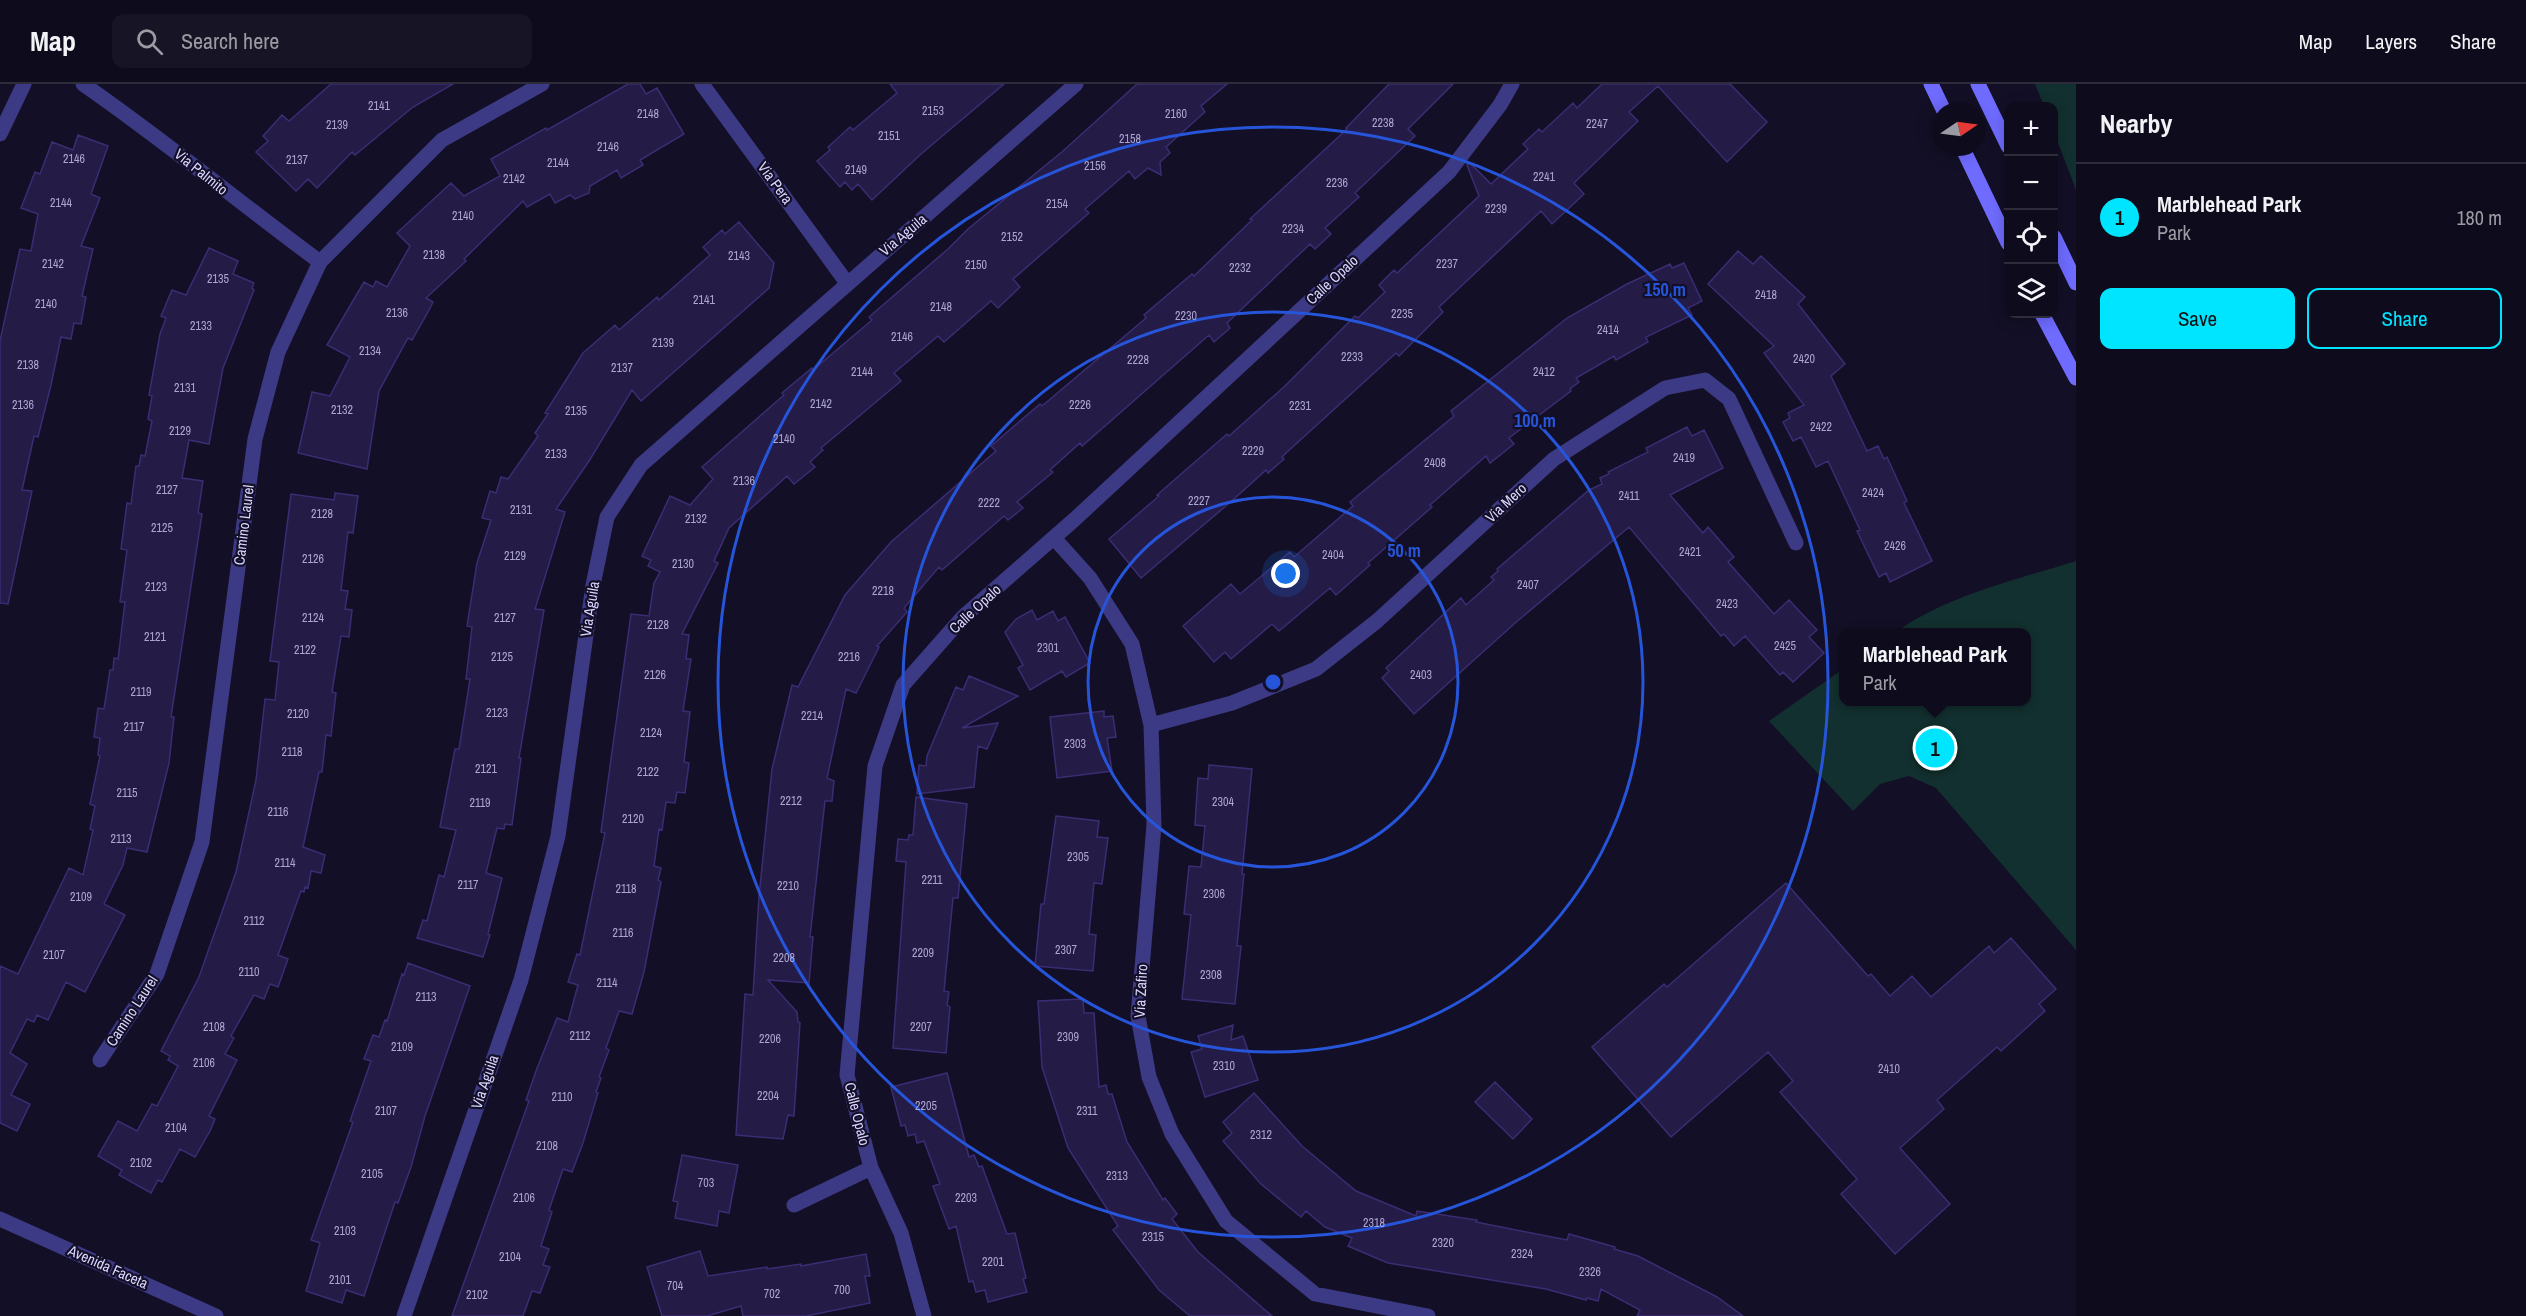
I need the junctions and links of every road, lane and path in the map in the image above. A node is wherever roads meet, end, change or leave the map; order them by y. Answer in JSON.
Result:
{"nodes":[{"id":1,"x":24,"y":84,"type":"edge"},
{"id":2,"x":83,"y":84,"type":"edge"},
{"id":3,"x":542,"y":84,"type":"edge"},
{"id":4,"x":702,"y":84,"type":"edge"},
{"id":5,"x":1076,"y":84,"type":"edge"},
{"id":6,"x":1512,"y":84,"type":"edge"},
{"id":7,"x":1931,"y":84,"type":"edge"},
{"id":8,"x":1978,"y":84,"type":"edge"},
{"id":9,"x":1940,"y":102,"type":"edge"},
{"id":10,"x":0,"y":135,"type":"edge"},
{"id":11,"x":2004,"y":138,"type":"edge"},
{"id":12,"x":1966,"y":156,"type":"edge"},
{"id":13,"x":2004,"y":235,"type":"edge"},
{"id":14,"x":2058,"y":245,"type":"edge"},
{"id":15,"x":320,"y":261,"type":"junction"},
{"id":16,"x":847,"y":283,"type":"junction"},
{"id":17,"x":2076,"y":283,"type":"edge"},
{"id":18,"x":2044,"y":318,"type":"edge"},
{"id":19,"x":2076,"y":378,"type":"edge"},
{"id":20,"x":1054,"y":538,"type":"junction"},
{"id":21,"x":1796,"y":543,"type":"dead end"},
{"id":22,"x":1151,"y":725,"type":"junction"},
{"id":23,"x":100,"y":1060,"type":"dead end"},
{"id":24,"x":871,"y":1168,"type":"junction"},
{"id":25,"x":794,"y":1205,"type":"dead end"},
{"id":26,"x":0,"y":1219,"type":"edge"},
{"id":27,"x":216,"y":1316,"type":"edge"},
{"id":28,"x":404,"y":1316,"type":"edge"},
{"id":29,"x":924,"y":1316,"type":"edge"},
{"id":30,"x":1428,"y":1316,"type":"edge"}],
"edges":[{"from":1,"to":10,"type":"street"},
{"from":2,"to":15,"type":"street","name":"Via Palmito"},
{"from":3,"to":15,"type":"street","name":"Camino Laurel"},
{"from":4,"to":16,"type":"street","name":"Via Pera"},
{"from":5,"to":16,"type":"street","name":"Via Aguila"},
{"from":6,"to":20,"type":"street","name":"Calle Opalo"},
{"from":7,"to":9,"type":"main road"},
{"from":8,"to":11,"type":"main road"},
{"from":12,"to":13,"type":"main road"},
{"from":14,"to":17,"type":"main road"},
{"from":15,"to":23,"type":"street","name":"Camino Laurel"},
{"from":16,"to":28,"type":"street","name":"Via Aguila"},
{"from":18,"to":19,"type":"main road"},
{"from":20,"to":22,"type":"street","name":"Via Zafiro"},
{"from":20,"to":24,"type":"street","name":"Calle Opalo"},
{"from":21,"to":22,"type":"street","name":"Via Mero"},
{"from":22,"to":30,"type":"street","name":"Via Zafiro"},
{"from":24,"to":25,"type":"street"},
{"from":24,"to":29,"type":"street","name":"Calle Opalo"},
{"from":26,"to":27,"type":"street","name":"Avenida Faceta"}]}
